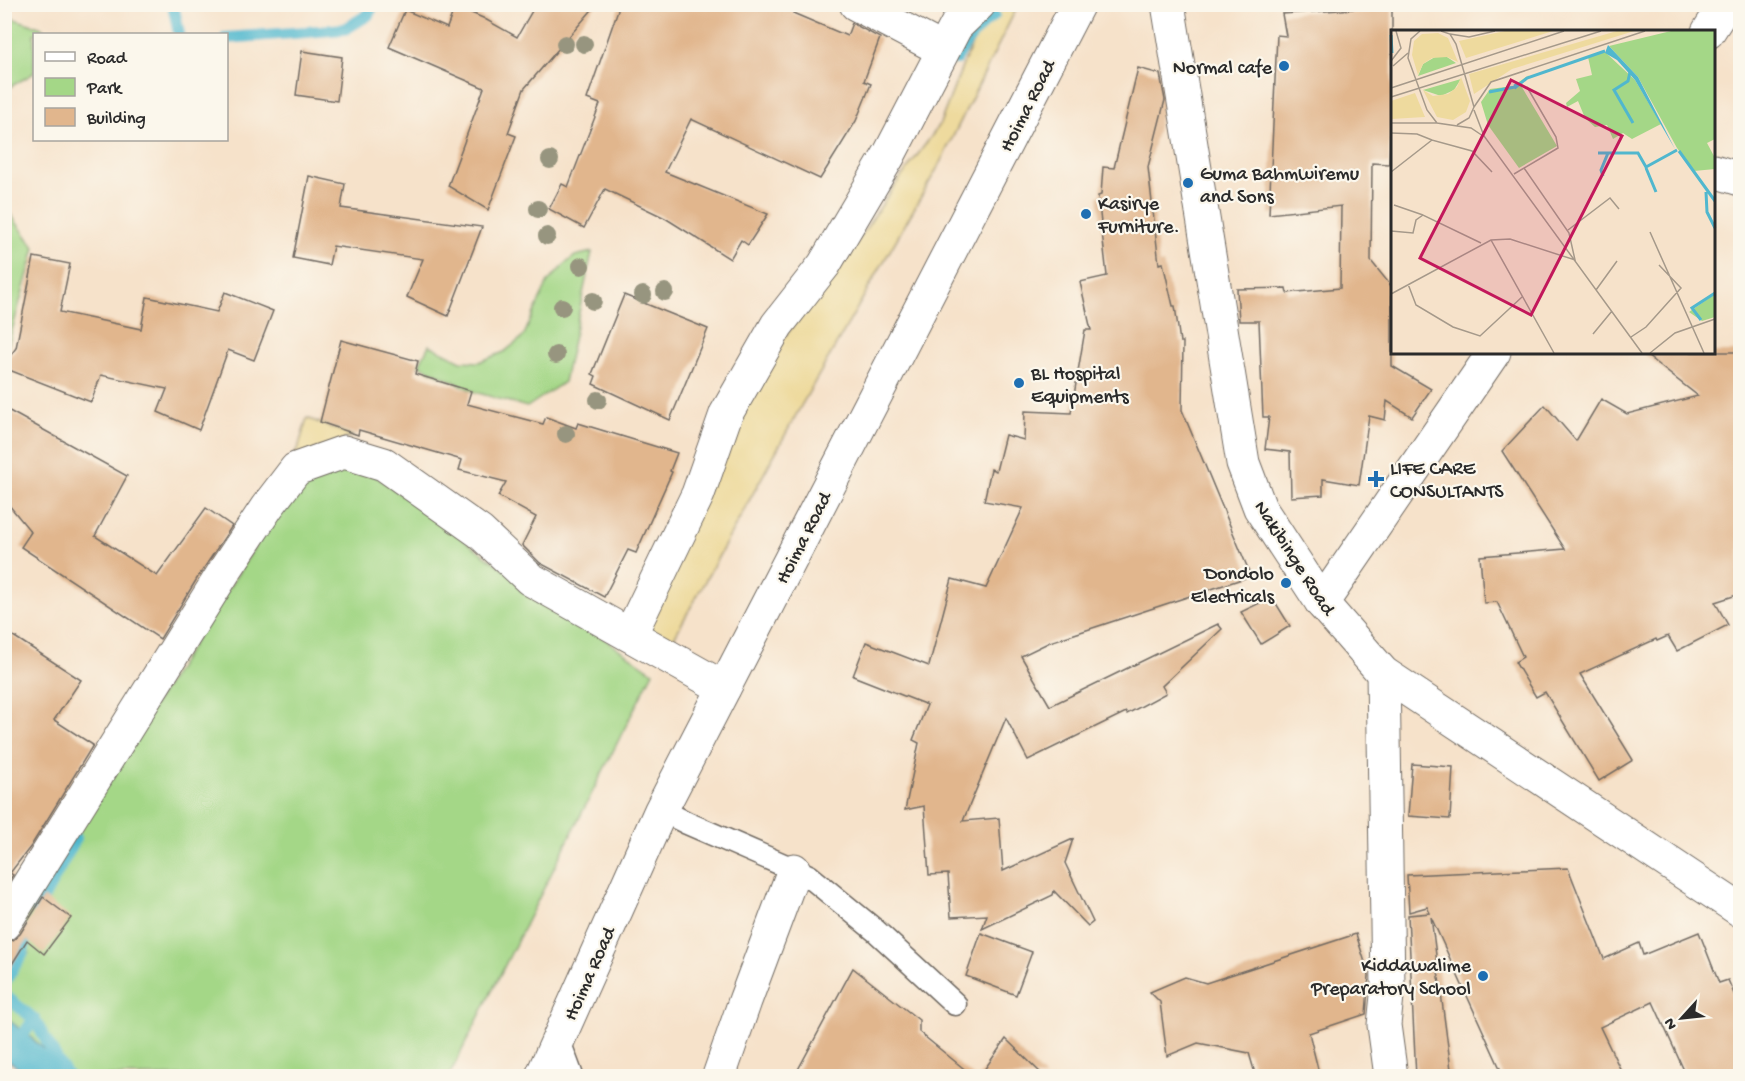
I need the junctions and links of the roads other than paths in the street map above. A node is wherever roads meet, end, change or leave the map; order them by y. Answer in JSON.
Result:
{"nodes":[{"id":1,"x":856,"y":4,"type":"edge"},
{"id":2,"x":979,"y":4,"type":"edge"},
{"id":3,"x":1078,"y":4,"type":"edge"},
{"id":4,"x":1168,"y":4,"type":"edge"},
{"id":5,"x":1726,"y":4,"type":"edge"},
{"id":6,"x":1709,"y":30,"type":"edge"},
{"id":7,"x":943,"y":50,"type":"junction"},
{"id":8,"x":1715,"y":172,"type":"edge"},
{"id":9,"x":1740,"y":179,"type":"edge"},
{"id":10,"x":1493,"y":354,"type":"edge"},
{"id":11,"x":1322,"y":603,"type":"junction"},
{"id":12,"x":630,"y":635,"type":"junction"},
{"id":13,"x":1383,"y":673,"type":"junction"},
{"id":14,"x":724,"y":688,"type":"junction"},
{"id":15,"x":661,"y":810,"type":"junction"},
{"id":16,"x":794,"y":870,"type":"junction"},
{"id":17,"x":1740,"y":910,"type":"edge"},
{"id":18,"x":4,"y":924,"type":"edge"},
{"id":19,"x":955,"y":1004,"type":"dead end"},
{"id":20,"x":550,"y":1076,"type":"edge"},
{"id":21,"x":719,"y":1077,"type":"edge"},
{"id":22,"x":1391,"y":1077,"type":"edge"}],
"edges":[{"from":1,"to":7,"type":"street"},
{"from":2,"to":7,"type":"street"},
{"from":3,"to":14,"type":"street","name":"Hoima Road"},
{"from":4,"to":11,"type":"street","name":"Nakibinge Road"},
{"from":5,"to":6,"type":"street"},
{"from":7,"to":12,"type":"street"},
{"from":8,"to":9,"type":"street"},
{"from":10,"to":11,"type":"street"},
{"from":11,"to":13,"type":"street","name":"Nakibinge Road"},
{"from":12,"to":14,"type":"street"},
{"from":12,"to":18,"type":"street"},
{"from":13,"to":17,"type":"street","name":"Nakibinge Road"},
{"from":13,"to":22,"type":"street"},
{"from":14,"to":15,"type":"street","name":"Hoima Road"},
{"from":15,"to":16,"type":"lane"},
{"from":15,"to":20,"type":"street","name":"Hoima Road"},
{"from":16,"to":19,"type":"lane"},
{"from":16,"to":21,"type":"street"}]}
